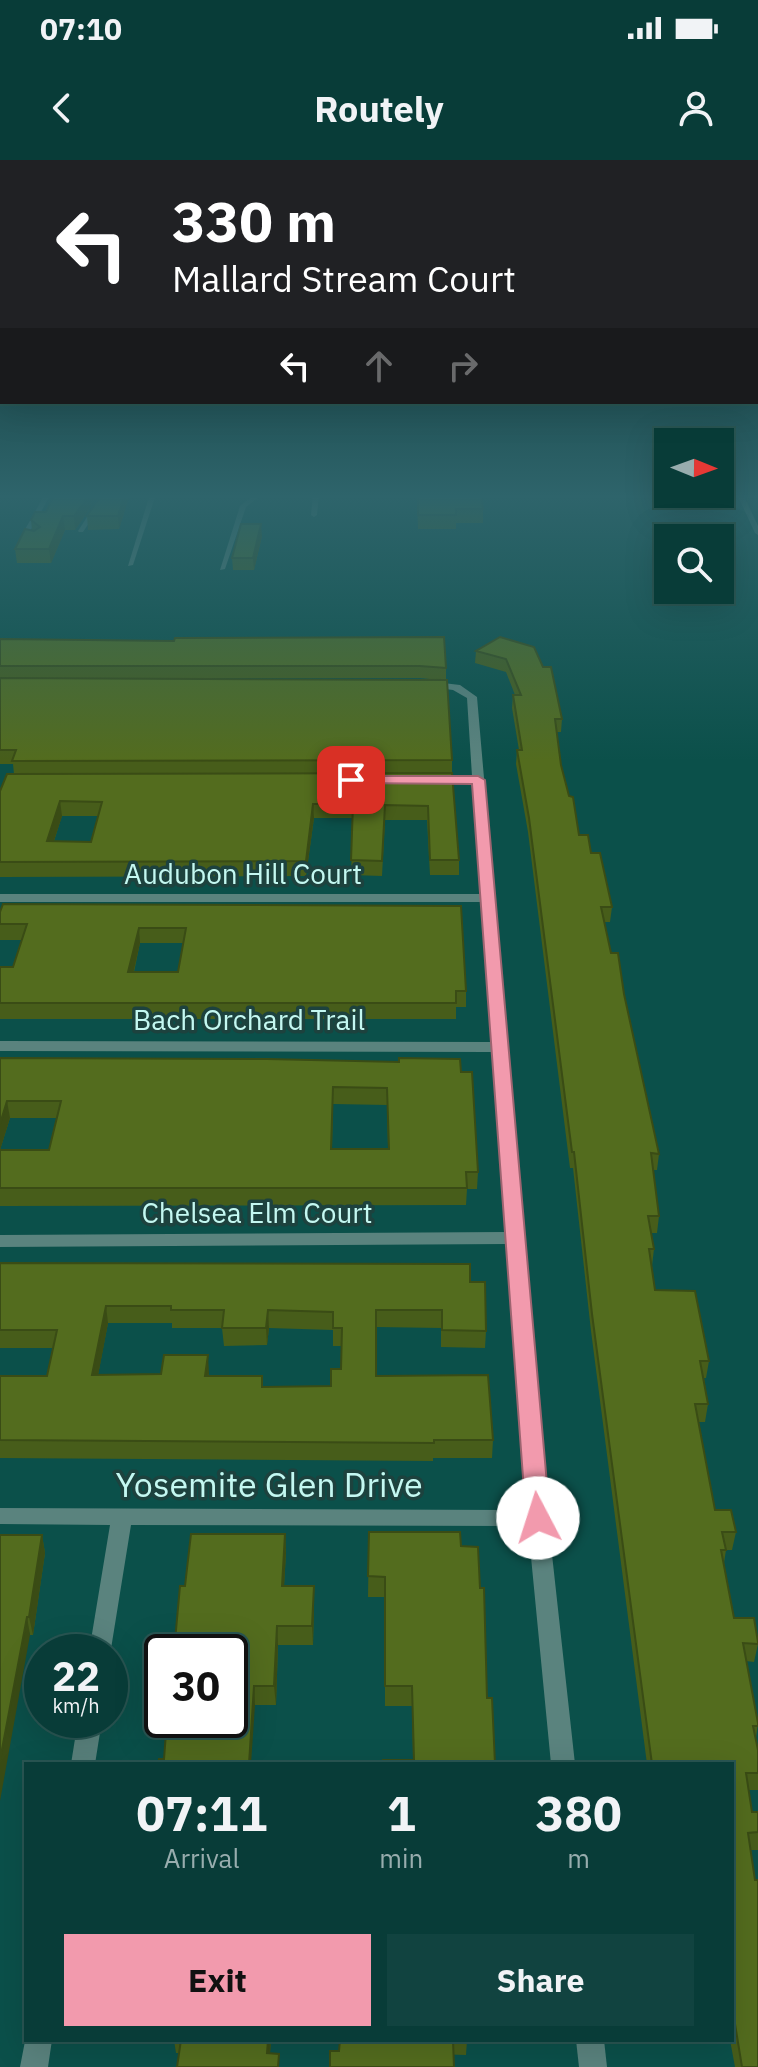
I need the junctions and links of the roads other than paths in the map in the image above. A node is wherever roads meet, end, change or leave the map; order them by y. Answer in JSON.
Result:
{"nodes":[{"id":1,"x":420,"y":684,"type":"edge"},
{"id":2,"x":415,"y":780,"type":"edge"},
{"id":3,"x":478,"y":780,"type":"junction"},
{"id":4,"x":0,"y":898,"type":"edge"},
{"id":5,"x":487,"y":898,"type":"junction"},
{"id":6,"x":0,"y":1046,"type":"edge"},
{"id":7,"x":499,"y":1047,"type":"junction"},
{"id":8,"x":514,"y":1238,"type":"junction"},
{"id":9,"x":0,"y":1241,"type":"edge"},
{"id":10,"x":0,"y":1516,"type":"edge"},
{"id":11,"x":122,"y":1517,"type":"junction"},
{"id":12,"x":538,"y":1518,"type":"junction"},
{"id":13,"x":103,"y":1634,"type":"edge"},
{"id":14,"x":87,"y":1738,"type":"edge"},
{"id":15,"x":83,"y":1762,"type":"edge"},
{"id":16,"x":563,"y":1762,"type":"edge"},
{"id":17,"x":38,"y":2042,"type":"edge"},
{"id":18,"x":590,"y":2042,"type":"edge"},
{"id":19,"x":34,"y":2067,"type":"edge"},
{"id":20,"x":593,"y":2067,"type":"edge"}],
"edges":[{"from":1,"to":3,"type":"street"},
{"from":2,"to":3,"type":"street"},
{"from":3,"to":5,"type":"street"},
{"from":4,"to":5,"type":"street","name":"Audubon Hill Court"},
{"from":5,"to":7,"type":"street"},
{"from":6,"to":7,"type":"street","name":"Bach Orchard Trail"},
{"from":7,"to":8,"type":"street"},
{"from":8,"to":9,"type":"street","name":"Chelsea Elm Court"},
{"from":8,"to":12,"type":"street"},
{"from":10,"to":11,"type":"street","name":"Yosemite Glen Drive"},
{"from":11,"to":12,"type":"street","name":"Yosemite Glen Drive"},
{"from":11,"to":13,"type":"street"},
{"from":12,"to":16,"type":"street"},
{"from":14,"to":15,"type":"street"},
{"from":17,"to":19,"type":"street"},
{"from":18,"to":20,"type":"street"}]}
